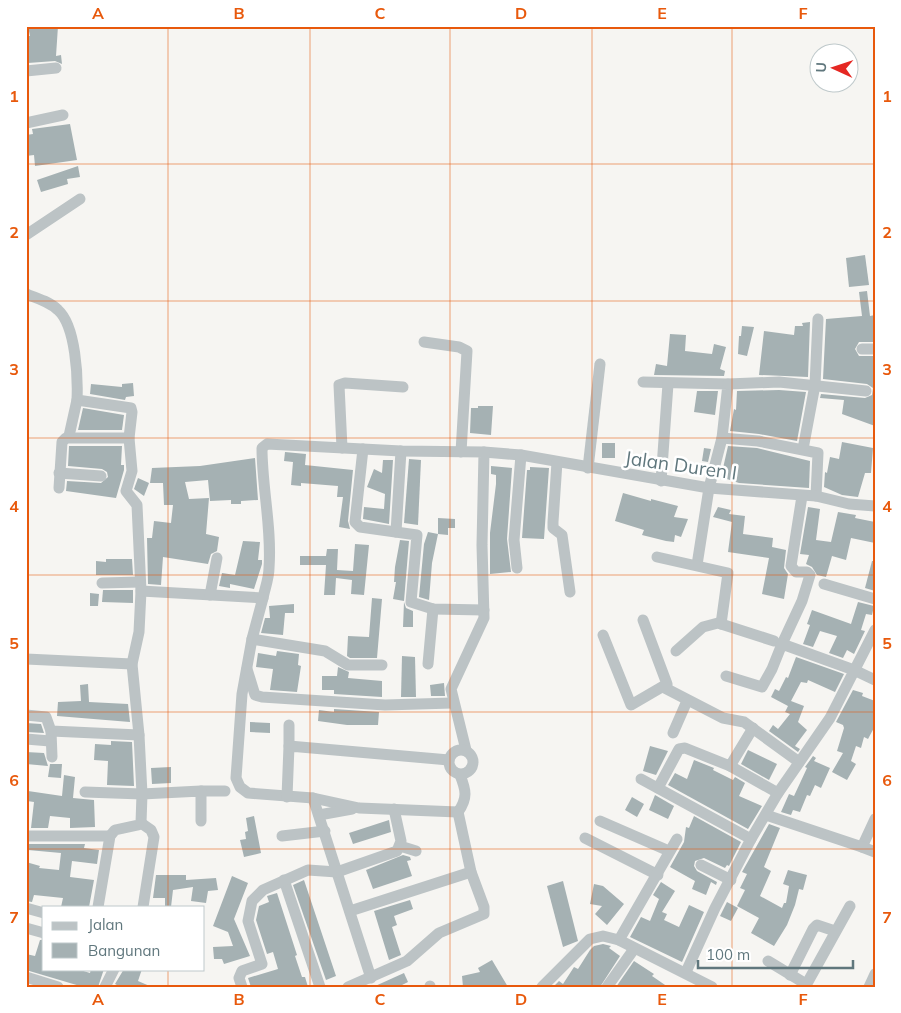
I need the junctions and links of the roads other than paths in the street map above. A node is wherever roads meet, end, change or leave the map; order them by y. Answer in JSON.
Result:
{"nodes":[{"id":1,"x":56,"y":68,"type":"dead end"},
{"id":2,"x":26,"y":71,"type":"edge"},
{"id":3,"x":63,"y":115,"type":"dead end"},
{"id":4,"x":26,"y":123,"type":"edge"},
{"id":5,"x":80,"y":199,"type":"dead end"},
{"id":6,"x":26,"y":235,"type":"edge"},
{"id":7,"x":26,"y":294,"type":"edge"},
{"id":8,"x":818,"y":319,"type":"dead end"},
{"id":9,"x":424,"y":342,"type":"dead end"},
{"id":10,"x":862,"y":349,"type":"dead end"},
{"id":11,"x":875,"y":349,"type":"edge"},
{"id":12,"x":600,"y":364,"type":"dead end"},
{"id":13,"x":643,"y":382,"type":"dead end"},
{"id":14,"x":668,"y":384,"type":"junction"},
{"id":15,"x":728,"y":384,"type":"junction"},
{"id":16,"x":815,"y":385,"type":"junction"},
{"id":17,"x":403,"y":387,"type":"dead end"},
{"id":18,"x":866,"y":391,"type":"dead end"},
{"id":19,"x":77,"y":400,"type":"junction"},
{"id":20,"x":69,"y":436,"type":"junction"},
{"id":21,"x":129,"y":438,"type":"junction"},
{"id":22,"x":722,"y":438,"type":"junction"},
{"id":23,"x":342,"y":448,"type":"junction"},
{"id":24,"x":363,"y":449,"type":"junction"},
{"id":25,"x":803,"y":449,"type":"junction"},
{"id":26,"x":401,"y":451,"type":"junction"},
{"id":27,"x":460,"y":452,"type":"junction"},
{"id":28,"x":484,"y":452,"type":"junction"},
{"id":29,"x":521,"y":455,"type":"junction"},
{"id":30,"x":556,"y":462,"type":"junction"},
{"id":31,"x":588,"y":468,"type":"junction"},
{"id":32,"x":59,"y":473,"type":"junction"},
{"id":33,"x":102,"y":476,"type":"dead end"},
{"id":34,"x":661,"y":481,"type":"junction"},
{"id":35,"x":59,"y":488,"type":"dead end"},
{"id":36,"x":709,"y":488,"type":"junction"},
{"id":37,"x":802,"y":496,"type":"junction"},
{"id":38,"x":816,"y":496,"type":"junction"},
{"id":39,"x":875,"y":506,"type":"edge"},
{"id":40,"x":396,"y":532,"type":"junction"},
{"id":41,"x":657,"y":557,"type":"dead end"},
{"id":42,"x":216,"y":558,"type":"dead end"},
{"id":43,"x":697,"y":565,"type":"junction"},
{"id":44,"x":517,"y":568,"type":"dead end"},
{"id":45,"x":102,"y":583,"type":"dead end"},
{"id":46,"x":824,"y":584,"type":"dead end"},
{"id":47,"x":140,"y":587,"type":"junction"},
{"id":48,"x":570,"y":592,"type":"dead end"},
{"id":49,"x":210,"y":595,"type":"junction"},
{"id":50,"x":262,"y":598,"type":"junction"},
{"id":51,"x":875,"y":598,"type":"edge"},
{"id":52,"x":432,"y":609,"type":"junction"},
{"id":53,"x":484,"y":610,"type":"junction"},
{"id":54,"x":643,"y":620,"type":"dead end"},
{"id":55,"x":721,"y":624,"type":"junction"},
{"id":56,"x":875,"y":630,"type":"edge"},
{"id":57,"x":603,"y":636,"type":"dead end"},
{"id":58,"x":252,"y":639,"type":"junction"},
{"id":59,"x":778,"y":642,"type":"junction"},
{"id":60,"x":676,"y":651,"type":"dead end"},
{"id":61,"x":26,"y":658,"type":"edge"},
{"id":62,"x":132,"y":664,"type":"junction"},
{"id":63,"x":428,"y":664,"type":"dead end"},
{"id":64,"x":382,"y":665,"type":"dead end"},
{"id":65,"x":247,"y":667,"type":"junction"},
{"id":66,"x":854,"y":670,"type":"junction"},
{"id":67,"x":726,"y":676,"type":"dead end"},
{"id":68,"x":875,"y":680,"type":"edge"},
{"id":69,"x":663,"y":687,"type":"junction"},
{"id":70,"x":687,"y":700,"type":"junction"},
{"id":71,"x":452,"y":703,"type":"junction"},
{"id":72,"x":26,"y":715,"type":"edge"},
{"id":73,"x":289,"y":725,"type":"dead end"},
{"id":74,"x":752,"y":728,"type":"junction"},
{"id":75,"x":672,"y":733,"type":"dead end"},
{"id":76,"x":139,"y":735,"type":"junction"},
{"id":77,"x":50,"y":736,"type":"junction"},
{"id":78,"x":26,"y":739,"type":"edge"},
{"id":79,"x":289,"y":746,"type":"junction"},
{"id":80,"x":466,"y":750,"type":"junction"},
{"id":81,"x":52,"y":757,"type":"dead end"},
{"id":82,"x":449,"y":760,"type":"junction"},
{"id":83,"x":799,"y":762,"type":"junction"},
{"id":84,"x":730,"y":766,"type":"junction"},
{"id":85,"x":460,"y":775,"type":"junction"},
{"id":86,"x":642,"y":779,"type":"dead end"},
{"id":87,"x":658,"y":788,"type":"junction"},
{"id":88,"x":200,"y":791,"type":"junction"},
{"id":89,"x":225,"y":791,"type":"dead end"},
{"id":90,"x":85,"y":792,"type":"dead end"},
{"id":91,"x":778,"y":793,"type":"junction"},
{"id":92,"x":142,"y":794,"type":"junction"},
{"id":93,"x":287,"y":797,"type":"junction"},
{"id":94,"x":312,"y":798,"type":"junction"},
{"id":95,"x":359,"y":808,"type":"junction"},
{"id":96,"x":394,"y":809,"type":"junction"},
{"id":97,"x":458,"y":812,"type":"junction"},
{"id":98,"x":319,"y":815,"type":"junction"},
{"id":99,"x":766,"y":815,"type":"junction"},
{"id":100,"x":875,"y":820,"type":"edge"},
{"id":101,"x":600,"y":821,"type":"dead end"},
{"id":102,"x":201,"y":822,"type":"dead end"},
{"id":103,"x":141,"y":823,"type":"junction"},
{"id":104,"x":324,"y":831,"type":"junction"},
{"id":105,"x":26,"y":836,"type":"edge"},
{"id":106,"x":110,"y":836,"type":"junction"},
{"id":107,"x":282,"y":836,"type":"dead end"},
{"id":108,"x":585,"y":838,"type":"dead end"},
{"id":109,"x":677,"y":839,"type":"dead end"},
{"id":110,"x":751,"y":839,"type":"junction"},
{"id":111,"x":400,"y":846,"type":"junction"},
{"id":112,"x":862,"y":847,"type":"junction"},
{"id":113,"x":416,"y":851,"type":"dead end"},
{"id":114,"x":670,"y":851,"type":"junction"},
{"id":115,"x":875,"y":852,"type":"edge"},
{"id":116,"x":701,"y":865,"type":"dead end"},
{"id":117,"x":337,"y":872,"type":"junction"},
{"id":118,"x":471,"y":872,"type":"junction"},
{"id":119,"x":658,"y":875,"type":"junction"},
{"id":120,"x":284,"y":880,"type":"junction"},
{"id":121,"x":731,"y":880,"type":"junction"},
{"id":122,"x":98,"y":906,"type":"edge"},
{"id":123,"x":143,"y":906,"type":"edge"},
{"id":124,"x":850,"y":906,"type":"dead end"},
{"id":125,"x":26,"y":908,"type":"edge"},
{"id":126,"x":350,"y":911,"type":"junction"},
{"id":127,"x":42,"y":912,"type":"edge"},
{"id":128,"x":26,"y":928,"type":"edge"},
{"id":129,"x":836,"y":931,"type":"junction"},
{"id":130,"x":42,"y":932,"type":"edge"},
{"id":131,"x":619,"y":940,"type":"junction"},
{"id":132,"x":634,"y":949,"type":"junction"},
{"id":133,"x":768,"y":961,"type":"dead end"},
{"id":134,"x":114,"y":970,"type":"edge"},
{"id":135,"x":686,"y":972,"type":"junction"},
{"id":136,"x":790,"y":974,"type":"junction"},
{"id":137,"x":875,"y":974,"type":"edge"},
{"id":138,"x":26,"y":977,"type":"edge"},
{"id":139,"x":371,"y":978,"type":"junction"},
{"id":140,"x":43,"y":985,"type":"edge"},
{"id":141,"x":805,"y":986,"type":"edge"},
{"id":142,"x":58,"y":987,"type":"edge"},
{"id":143,"x":105,"y":987,"type":"edge"},
{"id":144,"x":242,"y":987,"type":"edge"},
{"id":145,"x":320,"y":987,"type":"edge"},
{"id":146,"x":348,"y":987,"type":"edge"},
{"id":147,"x":542,"y":987,"type":"edge"},
{"id":148,"x":607,"y":987,"type":"edge"},
{"id":149,"x":712,"y":987,"type":"edge"},
{"id":150,"x":869,"y":987,"type":"edge"}],
"edges":[{"from":1,"to":2,"type":"street"},
{"from":3,"to":4,"type":"street"},
{"from":5,"to":6,"type":"street"},
{"from":7,"to":19,"type":"street"},
{"from":8,"to":16,"type":"street"},
{"from":9,"to":27,"type":"street"},
{"from":10,"to":11,"type":"street"},
{"from":12,"to":31,"type":"street"},
{"from":13,"to":14,"type":"street"},
{"from":14,"to":15,"type":"street"},
{"from":14,"to":34,"type":"street"},
{"from":15,"to":16,"type":"street"},
{"from":15,"to":22,"type":"street"},
{"from":16,"to":18,"type":"street"},
{"from":16,"to":25,"type":"street"},
{"from":17,"to":23,"type":"street"},
{"from":19,"to":20,"type":"street"},
{"from":19,"to":21,"type":"street"},
{"from":20,"to":21,"type":"street"},
{"from":20,"to":32,"type":"street"},
{"from":21,"to":47,"type":"street"},
{"from":22,"to":25,"type":"street"},
{"from":22,"to":36,"type":"street"},
{"from":23,"to":24,"type":"street","name":"Jalan Duren I"},
{"from":23,"to":50,"type":"street","name":"Jalan Duren I"},
{"from":24,"to":26,"type":"street","name":"Jalan Duren I"},
{"from":24,"to":40,"type":"street"},
{"from":25,"to":38,"type":"street"},
{"from":26,"to":27,"type":"street","name":"Jalan Duren I"},
{"from":26,"to":40,"type":"street"},
{"from":27,"to":28,"type":"street","name":"Jalan Duren I"},
{"from":28,"to":29,"type":"street","name":"Jalan Duren I"},
{"from":28,"to":53,"type":"street"},
{"from":29,"to":30,"type":"street","name":"Jalan Duren I"},
{"from":29,"to":44,"type":"street"},
{"from":30,"to":31,"type":"street","name":"Jalan Duren I"},
{"from":30,"to":48,"type":"street"},
{"from":31,"to":34,"type":"street","name":"Jalan Duren I"},
{"from":32,"to":33,"type":"street"},
{"from":32,"to":35,"type":"street"},
{"from":34,"to":36,"type":"street","name":"Jalan Duren I"},
{"from":36,"to":37,"type":"street","name":"Jalan Duren I"},
{"from":36,"to":43,"type":"street"},
{"from":37,"to":38,"type":"street","name":"Jalan Duren I"},
{"from":37,"to":59,"type":"street"},
{"from":38,"to":39,"type":"street","name":"Jalan Duren I"},
{"from":40,"to":52,"type":"street"},
{"from":41,"to":43,"type":"street"},
{"from":42,"to":49,"type":"street"},
{"from":43,"to":55,"type":"street"},
{"from":45,"to":47,"type":"street"},
{"from":46,"to":51,"type":"street"},
{"from":47,"to":49,"type":"street"},
{"from":47,"to":62,"type":"street"},
{"from":49,"to":50,"type":"street"},
{"from":50,"to":58,"type":"street"},
{"from":52,"to":53,"type":"street"},
{"from":52,"to":63,"type":"street"},
{"from":53,"to":71,"type":"street"},
{"from":54,"to":69,"type":"street"},
{"from":55,"to":59,"type":"street"},
{"from":55,"to":60,"type":"street"},
{"from":56,"to":66,"type":"street"},
{"from":57,"to":69,"type":"street"},
{"from":58,"to":64,"type":"street"},
{"from":58,"to":65,"type":"street"},
{"from":59,"to":66,"type":"street"},
{"from":59,"to":67,"type":"street"},
{"from":61,"to":62,"type":"street"},
{"from":62,"to":76,"type":"street"},
{"from":65,"to":71,"type":"street"},
{"from":65,"to":93,"type":"street"},
{"from":66,"to":68,"type":"street"},
{"from":66,"to":83,"type":"street"},
{"from":69,"to":70,"type":"street"},
{"from":70,"to":74,"type":"street"},
{"from":70,"to":75,"type":"street"},
{"from":71,"to":80,"type":"street"},
{"from":72,"to":77,"type":"street"},
{"from":73,"to":79,"type":"street"},
{"from":74,"to":83,"type":"street"},
{"from":74,"to":84,"type":"street"},
{"from":76,"to":77,"type":"street"},
{"from":76,"to":92,"type":"street"},
{"from":77,"to":78,"type":"street"},
{"from":77,"to":81,"type":"street"},
{"from":79,"to":82,"type":"street"},
{"from":79,"to":93,"type":"street"},
{"from":80,"to":82,"type":"street"},
{"from":80,"to":85,"type":"street"},
{"from":82,"to":85,"type":"street"},
{"from":83,"to":91,"type":"street"},
{"from":84,"to":87,"type":"street"},
{"from":84,"to":91,"type":"street"},
{"from":85,"to":97,"type":"street"},
{"from":86,"to":87,"type":"street"},
{"from":87,"to":110,"type":"street"},
{"from":88,"to":89,"type":"street"},
{"from":88,"to":92,"type":"street"},
{"from":88,"to":102,"type":"street"},
{"from":90,"to":92,"type":"street"},
{"from":91,"to":99,"type":"street"},
{"from":92,"to":103,"type":"street"},
{"from":93,"to":94,"type":"street"},
{"from":94,"to":95,"type":"street"},
{"from":94,"to":98,"type":"street"},
{"from":95,"to":96,"type":"street"},
{"from":95,"to":98,"type":"street"},
{"from":96,"to":97,"type":"street"},
{"from":96,"to":111,"type":"street"},
{"from":97,"to":118,"type":"street"},
{"from":98,"to":104,"type":"street"},
{"from":99,"to":110,"type":"street"},
{"from":99,"to":112,"type":"street"},
{"from":100,"to":112,"type":"street"},
{"from":101,"to":114,"type":"street"},
{"from":103,"to":106,"type":"street"},
{"from":103,"to":123,"type":"street"},
{"from":104,"to":107,"type":"street"},
{"from":104,"to":117,"type":"street"},
{"from":105,"to":106,"type":"street"},
{"from":106,"to":122,"type":"street"},
{"from":108,"to":119,"type":"street"},
{"from":109,"to":114,"type":"street"},
{"from":110,"to":121,"type":"street"},
{"from":111,"to":113,"type":"street"},
{"from":111,"to":117,"type":"street"},
{"from":112,"to":115,"type":"street"},
{"from":114,"to":119,"type":"street"},
{"from":116,"to":121,"type":"street"},
{"from":117,"to":120,"type":"street"},
{"from":117,"to":126,"type":"street"},
{"from":118,"to":126,"type":"street"},
{"from":118,"to":139,"type":"street"},
{"from":119,"to":131,"type":"street"},
{"from":120,"to":144,"type":"street"},
{"from":120,"to":145,"type":"street"},
{"from":121,"to":135,"type":"street"},
{"from":124,"to":129,"type":"street"},
{"from":125,"to":127,"type":"street"},
{"from":126,"to":139,"type":"street"},
{"from":128,"to":130,"type":"street"},
{"from":129,"to":136,"type":"street"},
{"from":129,"to":141,"type":"street"},
{"from":131,"to":132,"type":"street"},
{"from":131,"to":147,"type":"street"},
{"from":132,"to":135,"type":"street"},
{"from":132,"to":148,"type":"street"},
{"from":133,"to":136,"type":"street"},
{"from":134,"to":143,"type":"street"},
{"from":135,"to":149,"type":"street"},
{"from":136,"to":141,"type":"street"},
{"from":137,"to":150,"type":"street"},
{"from":138,"to":140,"type":"street"},
{"from":139,"to":146,"type":"street"},
{"from":140,"to":142,"type":"street"}]}
